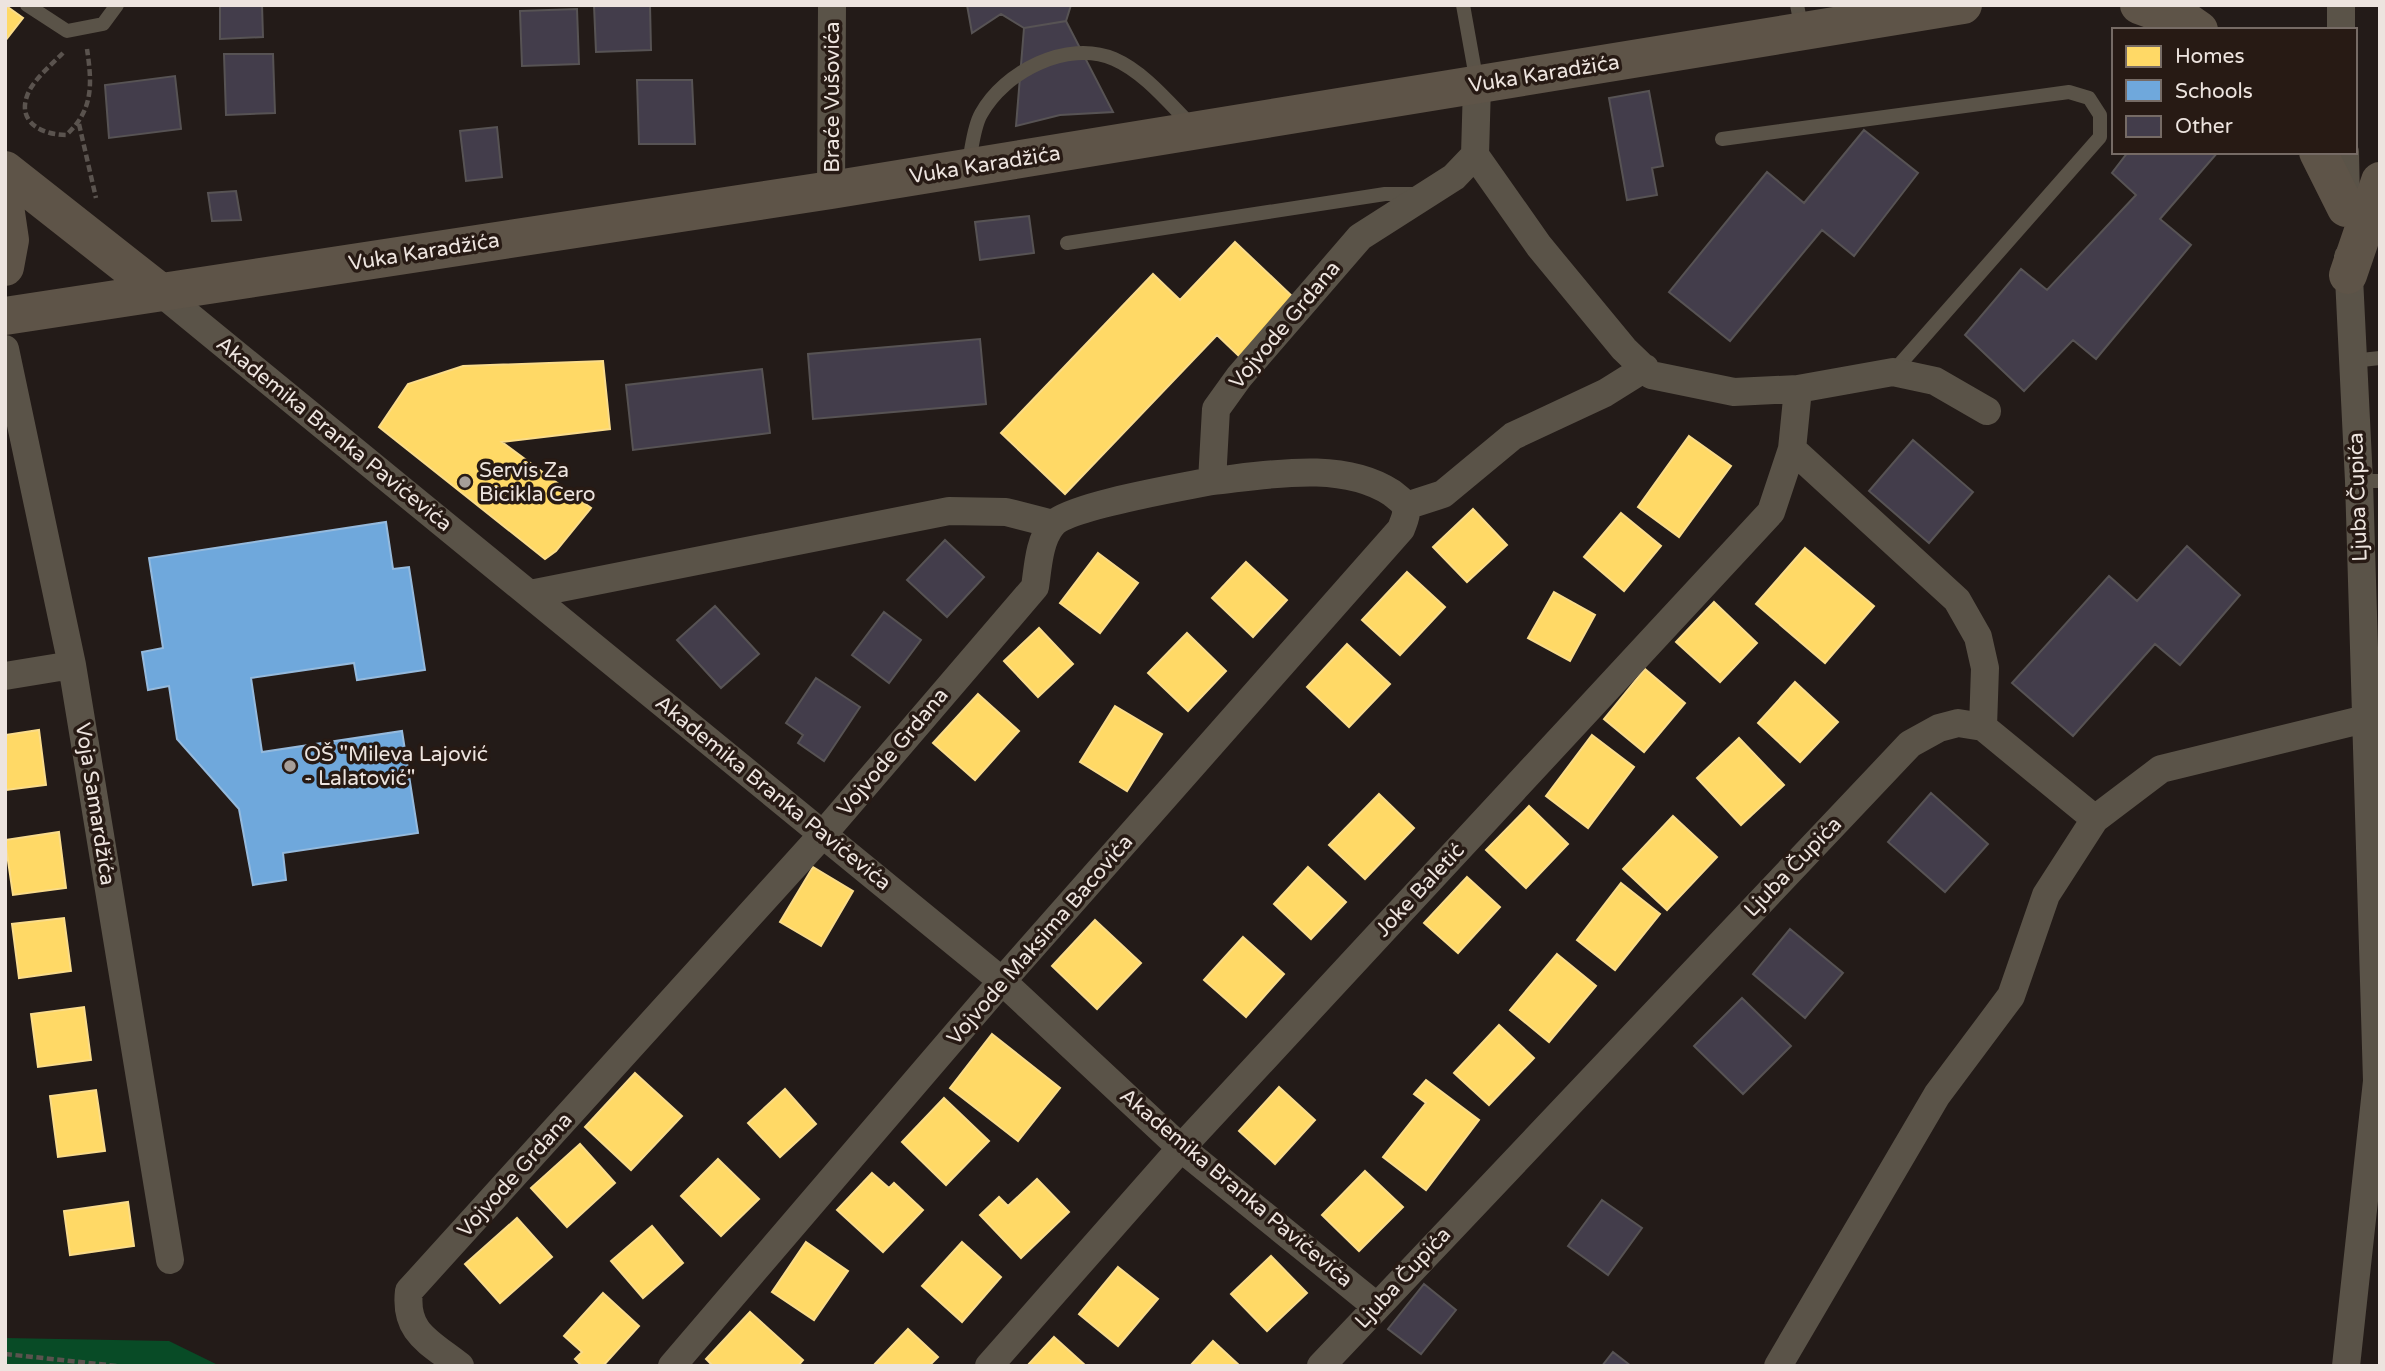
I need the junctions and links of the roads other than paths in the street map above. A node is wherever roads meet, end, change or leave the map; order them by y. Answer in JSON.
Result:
{"nodes":[{"id":1,"x":27,"y":5,"type":"edge"},
{"id":2,"x":117,"y":5,"type":"edge"},
{"id":3,"x":832,"y":5,"type":"edge"},
{"id":4,"x":1463,"y":5,"type":"edge"},
{"id":5,"x":1963,"y":5,"type":"edge"},
{"id":6,"x":2139,"y":5,"type":"edge"},
{"id":7,"x":2341,"y":5,"type":"edge"},
{"id":8,"x":1800,"y":18,"type":"edge"},
{"id":9,"x":2196,"y":28,"type":"edge"},
{"id":10,"x":2342,"y":28,"type":"edge"},
{"id":11,"x":1477,"y":85,"type":"junction"},
{"id":12,"x":1197,"y":130,"type":"junction"},
{"id":13,"x":1722,"y":139,"type":"dead end"},
{"id":14,"x":2320,"y":154,"type":"edge"},
{"id":15,"x":2345,"y":154,"type":"edge"},
{"id":16,"x":1475,"y":155,"type":"junction"},
{"id":17,"x":968,"y":167,"type":"junction"},
{"id":18,"x":5,"y":170,"type":"edge"},
{"id":19,"x":2380,"y":181,"type":"edge"},
{"id":20,"x":831,"y":190,"type":"junction"},
{"id":21,"x":1425,"y":194,"type":"junction"},
{"id":22,"x":5,"y":206,"type":"edge"},
{"id":23,"x":2346,"y":208,"type":"junction"},
{"id":24,"x":1067,"y":243,"type":"dead end"},
{"id":25,"x":5,"y":267,"type":"edge"},
{"id":26,"x":2348,"y":275,"type":"junction"},
{"id":27,"x":160,"y":292,"type":"junction"},
{"id":28,"x":5,"y":316,"type":"edge"},
{"id":29,"x":5,"y":349,"type":"edge"},
{"id":30,"x":2366,"y":359,"type":"edge"},
{"id":31,"x":1645,"y":368,"type":"junction"},
{"id":32,"x":1893,"y":372,"type":"junction"},
{"id":33,"x":1798,"y":389,"type":"junction"},
{"id":34,"x":1987,"y":411,"type":"dead end"},
{"id":35,"x":1792,"y":449,"type":"junction"},
{"id":36,"x":1212,"y":481,"type":"junction"},
{"id":37,"x":2369,"y":481,"type":"edge"},
{"id":38,"x":1406,"y":510,"type":"junction"},
{"id":39,"x":1053,"y":524,"type":"junction"},
{"id":40,"x":530,"y":594,"type":"junction"},
{"id":41,"x":72,"y":665,"type":"junction"},
{"id":42,"x":5,"y":676,"type":"edge"},
{"id":43,"x":2365,"y":719,"type":"junction"},
{"id":44,"x":1983,"y":727,"type":"junction"},
{"id":45,"x":2095,"y":820,"type":"junction"},
{"id":46,"x":824,"y":834,"type":"junction"},
{"id":47,"x":2376,"y":865,"type":"edge"},
{"id":48,"x":1002,"y":981,"type":"junction"},
{"id":49,"x":2378,"y":1097,"type":"edge"},
{"id":50,"x":1181,"y":1148,"type":"junction"},
{"id":51,"x":170,"y":1260,"type":"dead end"},
{"id":52,"x":1376,"y":1306,"type":"junction"},
{"id":53,"x":460,"y":1366,"type":"edge"},
{"id":54,"x":672,"y":1366,"type":"edge"},
{"id":55,"x":989,"y":1366,"type":"edge"},
{"id":56,"x":1321,"y":1366,"type":"edge"},
{"id":57,"x":1778,"y":1366,"type":"edge"},
{"id":58,"x":2346,"y":1366,"type":"edge"}],
"edges":[{"from":1,"to":2,"type":"lane"},
{"from":3,"to":20,"type":"street","name":"Braće Vušovića"},
{"from":4,"to":11,"type":"lane"},
{"from":5,"to":8,"type":"street","name":"Vuka Karadžića"},
{"from":6,"to":9,"type":"street"},
{"from":7,"to":10,"type":"street"},
{"from":8,"to":11,"type":"street","name":"Vuka Karadžića"},
{"from":11,"to":12,"type":"street","name":"Vuka Karadžića"},
{"from":11,"to":16,"type":"street"},
{"from":12,"to":17,"type":"street","name":"Vuka Karadžića"},
{"from":12,"to":17,"type":"lane"},
{"from":13,"to":32,"type":"lane"},
{"from":14,"to":23,"type":"street"},
{"from":15,"to":23,"type":"street","name":"Ljuba Čupića"},
{"from":16,"to":21,"type":"street","name":"Vojvode Grdana"},
{"from":16,"to":31,"type":"street"},
{"from":17,"to":20,"type":"street","name":"Vuka Karadžića"},
{"from":18,"to":27,"type":"street"},
{"from":19,"to":26,"type":"street"},
{"from":20,"to":27,"type":"street","name":"Vuka Karadžića"},
{"from":21,"to":24,"type":"lane"},
{"from":21,"to":36,"type":"street","name":"Vojvode Grdana"},
{"from":22,"to":25,"type":"street"},
{"from":23,"to":26,"type":"street","name":"Ljuba Čupića"},
{"from":26,"to":30,"type":"street","name":"Ljuba Čupića"},
{"from":27,"to":28,"type":"street","name":"Vuka Karadžića"},
{"from":27,"to":40,"type":"street","name":"Akademika Branka Pavićevića"},
{"from":29,"to":41,"type":"street","name":"Voja Samardžića"},
{"from":30,"to":37,"type":"street","name":"Ljuba Čupića"},
{"from":31,"to":33,"type":"street"},
{"from":31,"to":38,"type":"street"},
{"from":32,"to":33,"type":"street"},
{"from":32,"to":34,"type":"street"},
{"from":33,"to":35,"type":"street","name":"Joke Baletić"},
{"from":35,"to":44,"type":"street"},
{"from":35,"to":50,"type":"street","name":"Joke Baletić"},
{"from":36,"to":38,"type":"street"},
{"from":36,"to":39,"type":"street"},
{"from":37,"to":43,"type":"street","name":"Ljuba Čupića"},
{"from":38,"to":48,"type":"street","name":"Vojvode Maksima Bacovića"},
{"from":39,"to":40,"type":"street"},
{"from":39,"to":46,"type":"street","name":"Vojvode Grdana"},
{"from":40,"to":46,"type":"street","name":"Akademika Branka Pavićevića"},
{"from":41,"to":42,"type":"street"},
{"from":41,"to":51,"type":"street","name":"Voja Samardžića"},
{"from":43,"to":45,"type":"street"},
{"from":43,"to":47,"type":"street","name":"Ljuba Čupića"},
{"from":44,"to":45,"type":"street"},
{"from":44,"to":52,"type":"street","name":"Ljuba Čupića"},
{"from":45,"to":57,"type":"street"},
{"from":46,"to":48,"type":"street","name":"Akademika Branka Pavićevića"},
{"from":46,"to":53,"type":"street","name":"Vojvode Grdana"},
{"from":47,"to":49,"type":"street","name":"Ljuba Čupića"},
{"from":48,"to":50,"type":"street","name":"Akademika Branka Pavićevića"},
{"from":48,"to":54,"type":"street","name":"Vojvode Maksima Bacovića"},
{"from":49,"to":58,"type":"street","name":"Ljuba Čupića"},
{"from":50,"to":52,"type":"street","name":"Akademika Branka Pavićevića"},
{"from":50,"to":55,"type":"street","name":"Joke Baletić"},
{"from":52,"to":56,"type":"street","name":"Ljuba Čupića"}]}
